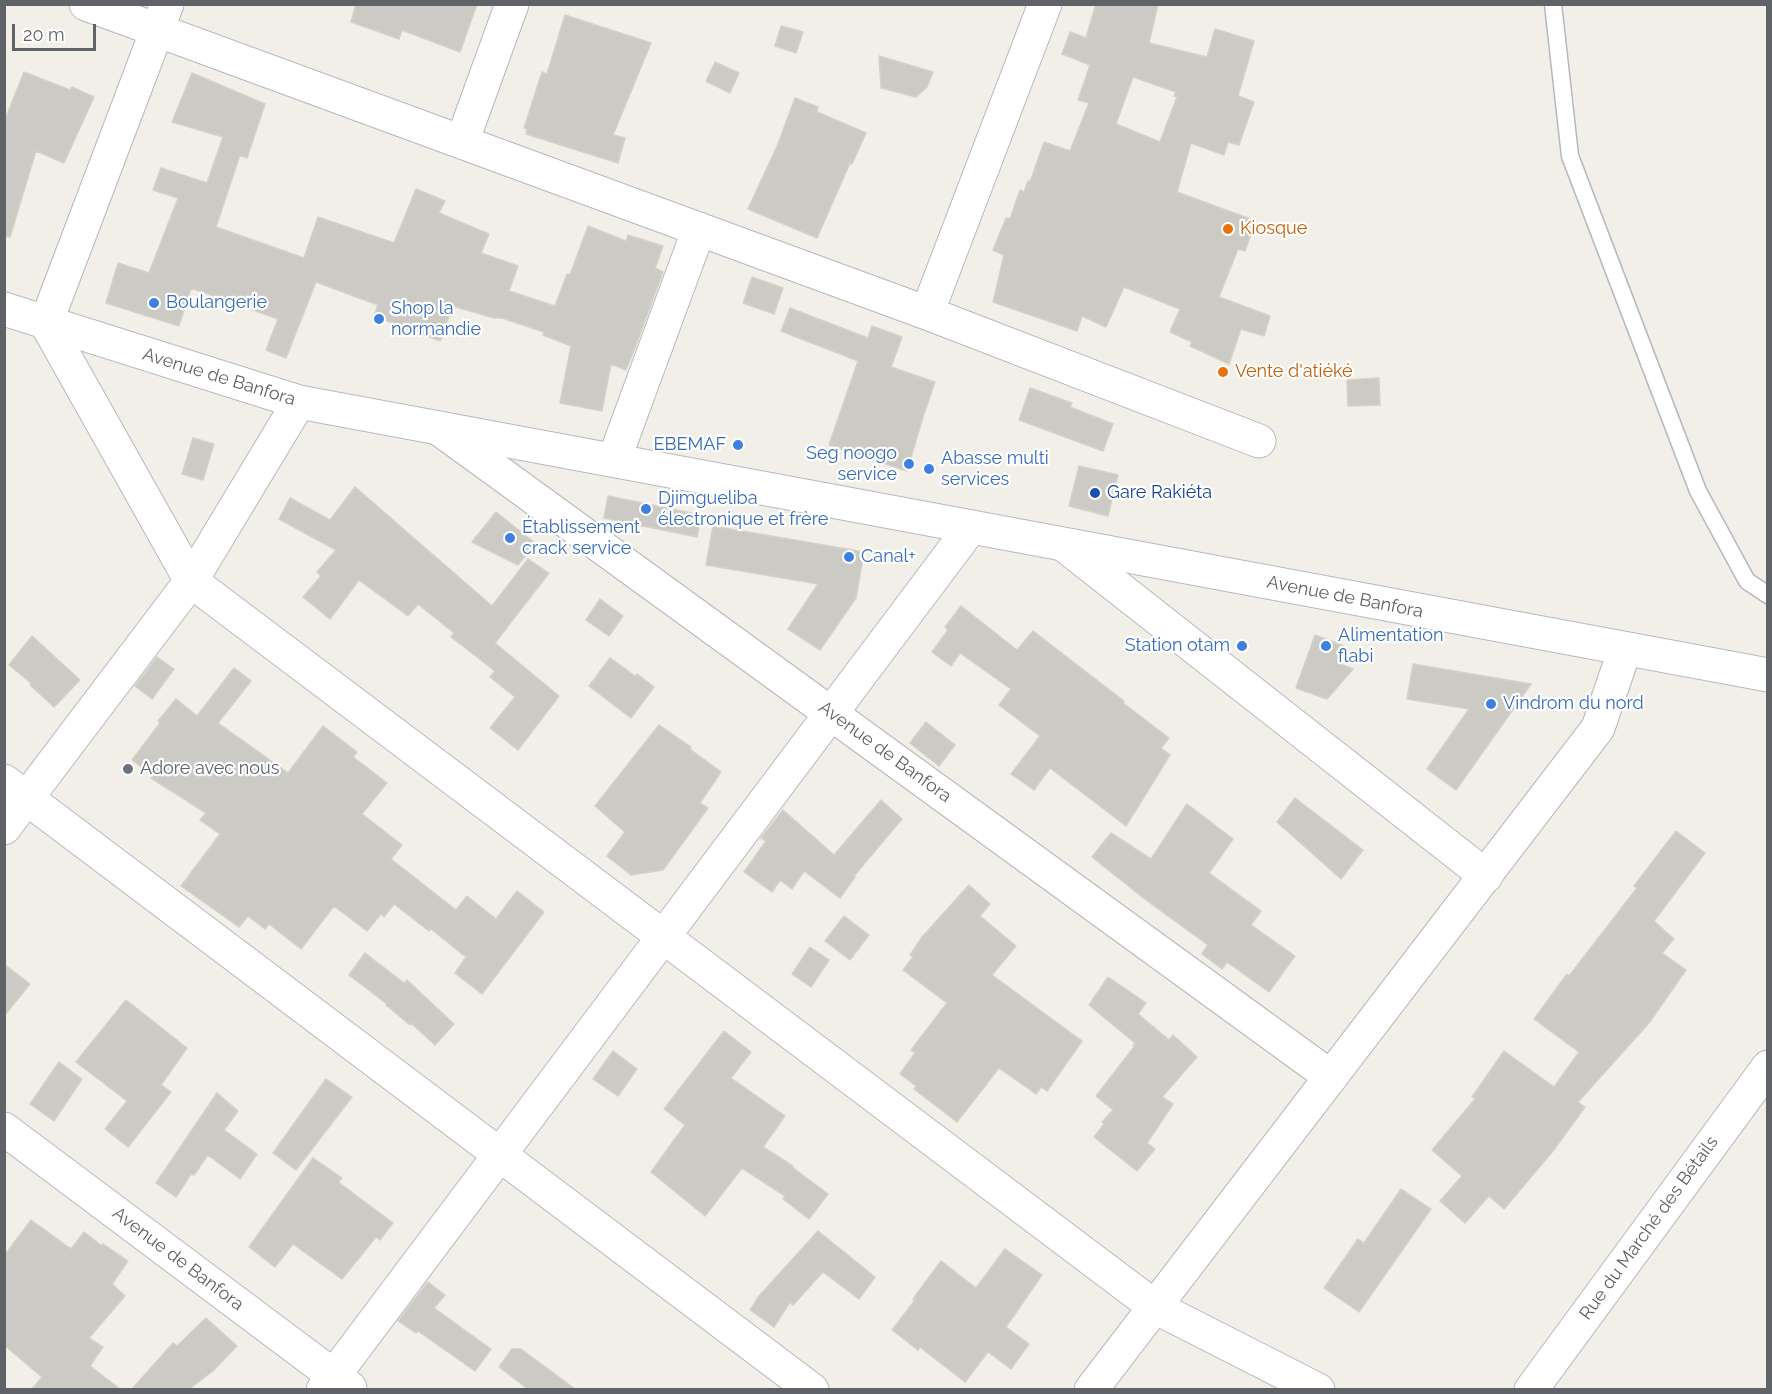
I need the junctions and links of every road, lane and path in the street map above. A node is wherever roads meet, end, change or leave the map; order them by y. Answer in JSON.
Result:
{"nodes":[{"id":1,"x":86,"y":4,"type":"edge"},
{"id":2,"x":512,"y":4,"type":"edge"},
{"id":3,"x":1045,"y":4,"type":"edge"},
{"id":4,"x":1553,"y":4,"type":"edge"},
{"id":5,"x":162,"y":18,"type":"edge"},
{"id":6,"x":462,"y":142,"type":"junction"},
{"id":7,"x":699,"y":229,"type":"junction"},
{"id":8,"x":4,"y":309,"type":"edge"},
{"id":9,"x":927,"y":313,"type":"junction"},
{"id":10,"x":46,"y":323,"type":"junction"},
{"id":11,"x":299,"y":402,"type":"junction"},
{"id":12,"x":438,"y":428,"type":"junction"},
{"id":13,"x":1260,"y":441,"type":"dead end"},
{"id":14,"x":614,"y":460,"type":"junction"},
{"id":15,"x":970,"y":527,"type":"junction"},
{"id":16,"x":1064,"y":545,"type":"junction"},
{"id":17,"x":191,"y":581,"type":"junction"},
{"id":18,"x":1767,"y":595,"type":"edge"},
{"id":19,"x":1625,"y":649,"type":"junction"},
{"id":20,"x":1767,"y":675,"type":"edge"},
{"id":21,"x":830,"y":713,"type":"junction"},
{"id":22,"x":16,"y":789,"type":"edge"},
{"id":23,"x":4,"y":828,"type":"edge"},
{"id":24,"x":1486,"y":876,"type":"junction"},
{"id":25,"x":663,"y":937,"type":"junction"},
{"id":26,"x":1767,"y":1067,"type":"edge"},
{"id":27,"x":1331,"y":1077,"type":"junction"},
{"id":28,"x":4,"y":1129,"type":"edge"},
{"id":29,"x":500,"y":1154,"type":"junction"},
{"id":30,"x":1155,"y":1307,"type":"junction"},
{"id":31,"x":336,"y":1385,"type":"edge"},
{"id":32,"x":812,"y":1389,"type":"edge"},
{"id":33,"x":1092,"y":1389,"type":"edge"},
{"id":34,"x":1318,"y":1389,"type":"edge"},
{"id":35,"x":1531,"y":1389,"type":"edge"}],
"edges":[{"from":1,"to":5,"type":"street"},
{"from":2,"to":6,"type":"street"},
{"from":3,"to":9,"type":"street"},
{"from":4,"to":18,"type":"lane"},
{"from":5,"to":6,"type":"street"},
{"from":5,"to":10,"type":"street"},
{"from":6,"to":7,"type":"street"},
{"from":7,"to":9,"type":"street"},
{"from":7,"to":14,"type":"street"},
{"from":8,"to":10,"type":"street","name":"Avenue de Banfora"},
{"from":9,"to":13,"type":"street"},
{"from":10,"to":11,"type":"street","name":"Avenue de Banfora"},
{"from":10,"to":17,"type":"street"},
{"from":11,"to":12,"type":"street","name":"Avenue de Banfora"},
{"from":11,"to":17,"type":"street"},
{"from":12,"to":14,"type":"street","name":"Avenue de Banfora"},
{"from":12,"to":21,"type":"street","name":"Avenue de Banfora"},
{"from":14,"to":15,"type":"street","name":"Avenue de Banfora"},
{"from":15,"to":16,"type":"street","name":"Avenue de Banfora"},
{"from":15,"to":21,"type":"street"},
{"from":16,"to":19,"type":"street","name":"Avenue de Banfora"},
{"from":16,"to":24,"type":"street","name":"Avenue de Banfora"},
{"from":17,"to":22,"type":"street"},
{"from":17,"to":25,"type":"street"},
{"from":19,"to":20,"type":"street","name":"Avenue de Banfora"},
{"from":19,"to":24,"type":"street"},
{"from":21,"to":25,"type":"street"},
{"from":21,"to":27,"type":"street","name":"Avenue de Banfora"},
{"from":22,"to":23,"type":"street"},
{"from":22,"to":29,"type":"street"},
{"from":24,"to":27,"type":"street"},
{"from":25,"to":29,"type":"street"},
{"from":25,"to":30,"type":"street"},
{"from":26,"to":35,"type":"street","name":"Rue du Marché des Bétails"},
{"from":27,"to":30,"type":"street"},
{"from":28,"to":31,"type":"street","name":"Avenue de Banfora"},
{"from":29,"to":31,"type":"street"},
{"from":29,"to":32,"type":"street"},
{"from":30,"to":33,"type":"street"},
{"from":30,"to":34,"type":"street"}]}
